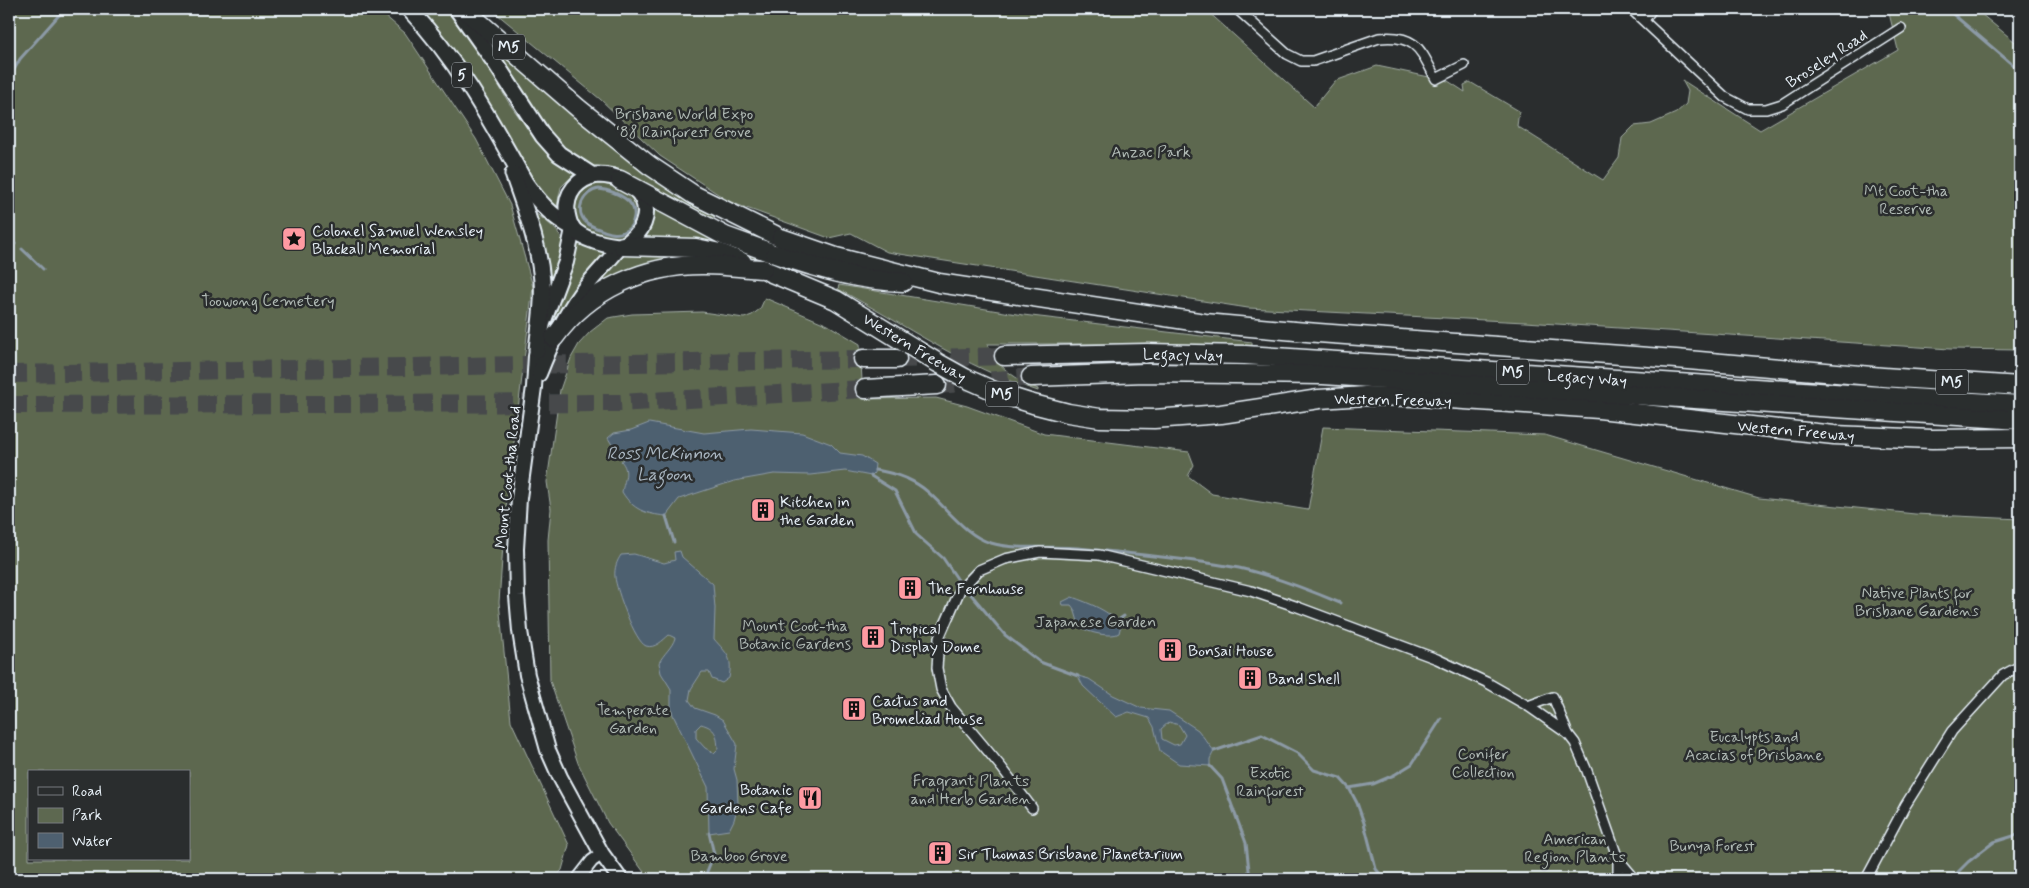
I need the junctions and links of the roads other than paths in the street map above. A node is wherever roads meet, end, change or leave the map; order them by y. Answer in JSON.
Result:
{"nodes":[{"id":1,"x":409,"y":9,"type":"edge"},
{"id":2,"x":457,"y":9,"type":"edge"},
{"id":3,"x":464,"y":9,"type":"edge"},
{"id":4,"x":1237,"y":9,"type":"edge"},
{"id":5,"x":1631,"y":9,"type":"edge"},
{"id":6,"x":1652,"y":9,"type":"edge"},
{"id":7,"x":1644,"y":20,"type":"junction"},
{"id":8,"x":1902,"y":28,"type":"dead end"},
{"id":9,"x":1464,"y":65,"type":"dead end"},
{"id":10,"x":503,"y":143,"type":"junction"},
{"id":11,"x":592,"y":176,"type":"junction"},
{"id":12,"x":620,"y":180,"type":"junction"},
{"id":13,"x":572,"y":228,"type":"junction"},
{"id":14,"x":775,"y":245,"type":"junction"},
{"id":15,"x":621,"y":246,"type":"junction"},
{"id":16,"x":765,"y":271,"type":"junction"},
{"id":17,"x":554,"y":338,"type":"junction"},
{"id":18,"x":537,"y":350,"type":"junction"},
{"id":19,"x":1004,"y":356,"type":"tunnel mouth"},
{"id":20,"x":863,"y":359,"type":"tunnel mouth"},
{"id":21,"x":897,"y":359,"type":"tunnel mouth"},
{"id":22,"x":1031,"y":377,"type":"tunnel mouth"},
{"id":23,"x":938,"y":385,"type":"tunnel mouth"},
{"id":24,"x":2020,"y":386,"type":"edge"},
{"id":25,"x":534,"y":387,"type":"junction"},
{"id":26,"x":865,"y":389,"type":"tunnel mouth"},
{"id":27,"x":2020,"y":404,"type":"edge"},
{"id":28,"x":2020,"y":420,"type":"edge"},
{"id":29,"x":2020,"y":438,"type":"edge"},
{"id":30,"x":2020,"y":666,"type":"edge"},
{"id":31,"x":1528,"y":706,"type":"junction"},
{"id":32,"x":1568,"y":734,"type":"junction"},
{"id":33,"x":1032,"y":808,"type":"dead end"},
{"id":34,"x":602,"y":854,"type":"junction"},
{"id":35,"x":1618,"y":859,"type":"junction"},
{"id":36,"x":578,"y":879,"type":"edge"},
{"id":37,"x":620,"y":879,"type":"edge"},
{"id":38,"x":1618,"y":879,"type":"edge"},
{"id":39,"x":1635,"y":879,"type":"edge"},
{"id":40,"x":1866,"y":879,"type":"edge"}],
"edges":[{"from":1,"to":10,"type":"highway","number":"5"},
{"from":2,"to":11,"type":"highway"},
{"from":3,"to":14,"type":"highway","number":"M5"},
{"from":4,"to":9,"type":"street"},
{"from":5,"to":7,"type":"street"},
{"from":6,"to":7,"type":"street"},
{"from":7,"to":8,"type":"street","name":"Broseley Road"},
{"from":10,"to":13,"type":"highway","number":"5"},
{"from":10,"to":18,"type":"highway"},
{"from":11,"to":12,"type":"highway"},
{"from":11,"to":13,"type":"highway"},
{"from":12,"to":14,"type":"highway"},
{"from":12,"to":15,"type":"highway"},
{"from":13,"to":15,"type":"highway","number":"5"},
{"from":13,"to":18,"type":"main road","name":"Mount Coot-tha Road"},
{"from":14,"to":24,"type":"highway","number":"M5"},
{"from":15,"to":16,"type":"highway","name":"Western Freeway","number":"M5"},
{"from":15,"to":17,"type":"main road","name":"Mount Coot-tha Road"},
{"from":16,"to":17,"type":"highway"},
{"from":16,"to":29,"type":"highway","name":"Western Freeway","number":"M5"},
{"from":17,"to":25,"type":"main road","name":"Mount Coot-tha Road"},
{"from":18,"to":25,"type":"main road","name":"Mount Coot-tha Road"},
{"from":19,"to":27,"type":"highway","name":"Legacy Way","number":"M5"},
{"from":20,"to":21,"type":"highway"},
{"from":22,"to":28,"type":"highway","name":"Legacy Way","number":"M5"},
{"from":23,"to":26,"type":"highway"},
{"from":25,"to":34,"type":"main road","name":"Mount Coot-tha Road"},
{"from":30,"to":40,"type":"street"},
{"from":31,"to":32,"type":"street"},
{"from":31,"to":32,"type":"street"},
{"from":31,"to":33,"type":"street"},
{"from":32,"to":35,"type":"street"},
{"from":34,"to":36,"type":"street"},
{"from":34,"to":37,"type":"main road","name":"Mount Coot-tha Road"},
{"from":35,"to":38,"type":"street"},
{"from":35,"to":39,"type":"street"}]}
